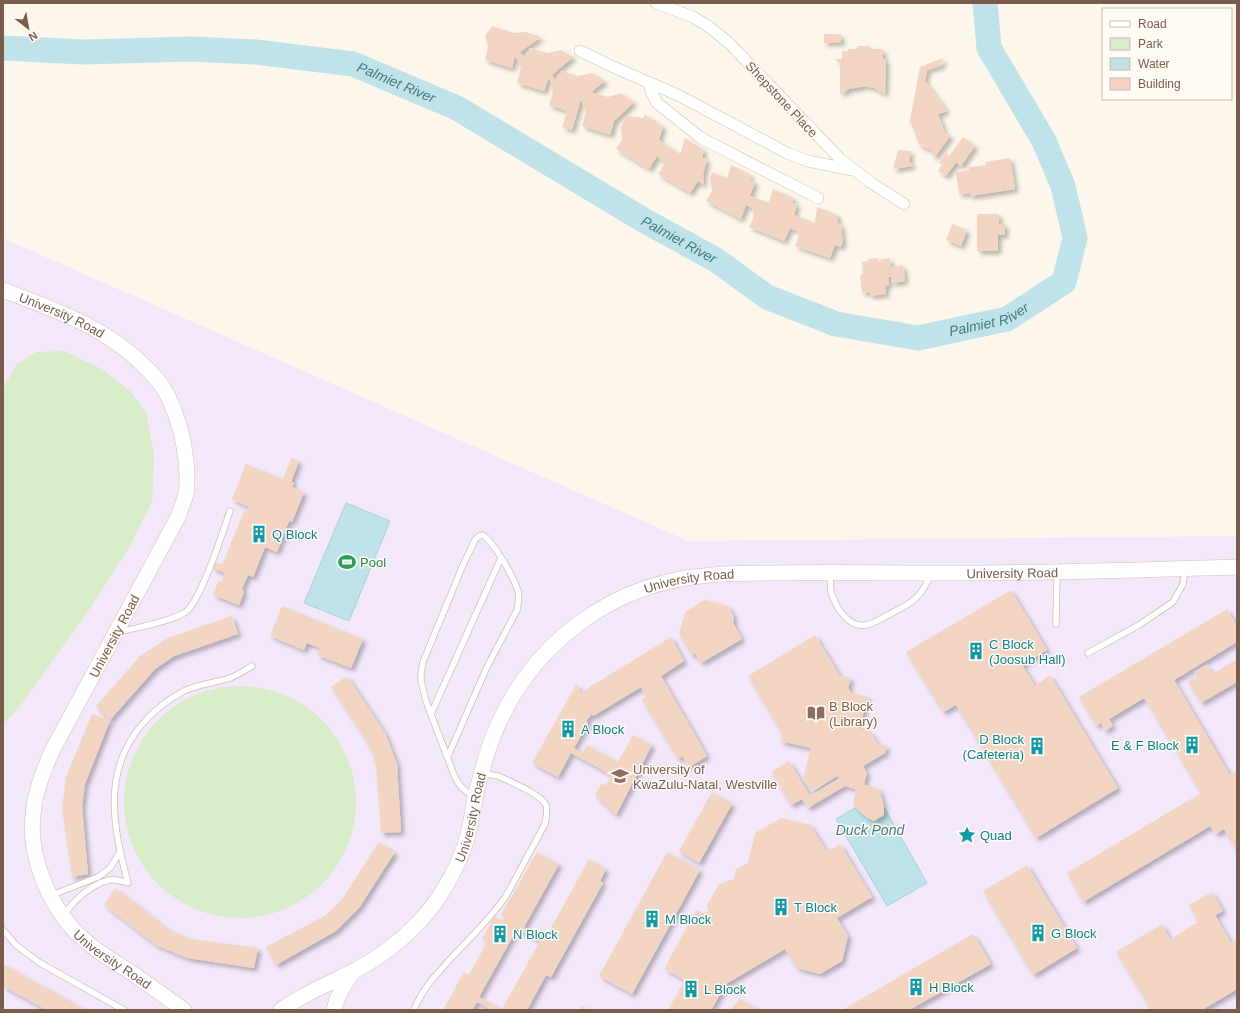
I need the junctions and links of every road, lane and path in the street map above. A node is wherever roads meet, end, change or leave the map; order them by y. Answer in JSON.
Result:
{"nodes":[{"id":1,"x":656,"y":3,"type":"edge"},
{"id":2,"x":580,"y":52,"type":"dead end"},
{"id":3,"x":649,"y":83,"type":"junction"},
{"id":4,"x":852,"y":170,"type":"junction"},
{"id":5,"x":818,"y":198,"type":"dead end"},
{"id":6,"x":904,"y":204,"type":"dead end"},
{"id":7,"x":3,"y":290,"type":"edge"},
{"id":8,"x":230,"y":511,"type":"dead end"},
{"id":9,"x":501,"y":558,"type":"junction"},
{"id":10,"x":1237,"y":567,"type":"edge"},
{"id":11,"x":1185,"y":568,"type":"junction"},
{"id":12,"x":1057,"y":571,"type":"junction"},
{"id":13,"x":830,"y":572,"type":"junction"},
{"id":14,"x":931,"y":573,"type":"junction"},
{"id":15,"x":1056,"y":624,"type":"dead end"},
{"id":16,"x":116,"y":633,"type":"junction"},
{"id":17,"x":1088,"y":652,"type":"dead end"},
{"id":18,"x":252,"y":666,"type":"dead end"},
{"id":19,"x":431,"y":714,"type":"junction"},
{"id":20,"x":448,"y":756,"type":"junction"},
{"id":21,"x":482,"y":774,"type":"junction"},
{"id":22,"x":475,"y":797,"type":"junction"},
{"id":23,"x":120,"y":852,"type":"junction"},
{"id":24,"x":50,"y":896,"type":"junction"},
{"id":25,"x":63,"y":916,"type":"junction"},
{"id":26,"x":3,"y":930,"type":"edge"},
{"id":27,"x":353,"y":972,"type":"junction"},
{"id":28,"x":124,"y":1010,"type":"edge"},
{"id":29,"x":184,"y":1010,"type":"edge"},
{"id":30,"x":281,"y":1010,"type":"edge"},
{"id":31,"x":334,"y":1010,"type":"edge"},
{"id":32,"x":414,"y":1010,"type":"edge"}],
"edges":[{"from":1,"to":4,"type":"street","name":"Shepstone Place"},
{"from":2,"to":3,"type":"street"},
{"from":3,"to":4,"type":"street"},
{"from":3,"to":5,"type":"street"},
{"from":4,"to":6,"type":"street","name":"Shepstone Place"},
{"from":7,"to":16,"type":"street","name":"University Road"},
{"from":8,"to":16,"type":"lane"},
{"from":9,"to":19,"type":"lane"},
{"from":9,"to":19,"type":"lane"},
{"from":9,"to":20,"type":"lane"},
{"from":10,"to":11,"type":"street","name":"University Road"},
{"from":11,"to":12,"type":"street","name":"University Road"},
{"from":11,"to":17,"type":"lane"},
{"from":12,"to":14,"type":"street","name":"University Road"},
{"from":12,"to":15,"type":"lane"},
{"from":13,"to":14,"type":"street","name":"University Road"},
{"from":13,"to":14,"type":"lane"},
{"from":13,"to":21,"type":"street","name":"University Road"},
{"from":16,"to":24,"type":"street","name":"University Road"},
{"from":18,"to":23,"type":"lane"},
{"from":19,"to":20,"type":"lane"},
{"from":20,"to":22,"type":"lane"},
{"from":21,"to":22,"type":"street","name":"University Road"},
{"from":21,"to":32,"type":"lane"},
{"from":22,"to":27,"type":"street","name":"University Road"},
{"from":23,"to":24,"type":"lane"},
{"from":23,"to":25,"type":"lane"},
{"from":24,"to":25,"type":"street","name":"University Road"},
{"from":25,"to":29,"type":"street","name":"University Road"},
{"from":26,"to":28,"type":"lane"},
{"from":27,"to":30,"type":"street","name":"University Road"},
{"from":27,"to":31,"type":"street","name":"University Road"}]}
